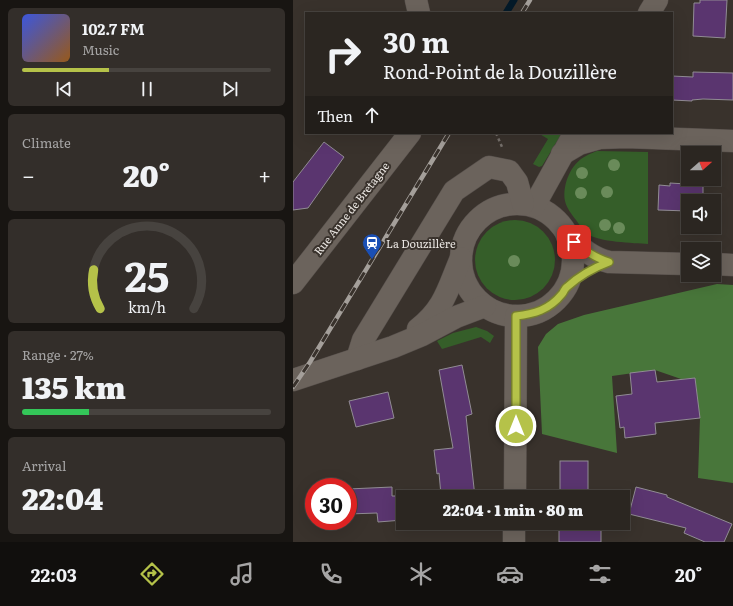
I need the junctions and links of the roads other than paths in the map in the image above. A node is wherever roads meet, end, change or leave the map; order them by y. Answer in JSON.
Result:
{"nodes":[{"id":1,"x":416,"y":0,"type":"edge"},
{"id":2,"x":657,"y":0,"type":"edge"},
{"id":3,"x":419,"y":12,"type":"edge"},
{"id":4,"x":650,"y":12,"type":"edge"},
{"id":5,"x":408,"y":134,"type":"edge"},
{"id":6,"x":574,"y":134,"type":"edge"},
{"id":7,"x":733,"y":141,"type":"edge"},
{"id":8,"x":562,"y":154,"type":"junction"},
{"id":9,"x":528,"y":205,"type":"junction"},
{"id":10,"x":567,"y":236,"type":"junction"},
{"id":11,"x":461,"y":258,"type":"junction"},
{"id":12,"x":609,"y":262,"type":"junction"},
{"id":13,"x":681,"y":264,"type":"edge"},
{"id":14,"x":721,"y":264,"type":"edge"},
{"id":15,"x":733,"y":265,"type":"edge"},
{"id":16,"x":297,"y":270,"type":"edge"},
{"id":17,"x":565,"y":288,"type":"junction"},
{"id":18,"x":485,"y":306,"type":"junction"},
{"id":19,"x":516,"y":316,"type":"junction"},
{"id":20,"x":393,"y":347,"type":"junction"},
{"id":21,"x":357,"y":359,"type":"junction"},
{"id":22,"x":293,"y":380,"type":"edge"},
{"id":23,"x":515,"y":490,"type":"edge"},
{"id":24,"x":515,"y":530,"type":"edge"},
{"id":25,"x":514,"y":542,"type":"edge"}],
"edges":[{"from":1,"to":3,"type":"street"},
{"from":2,"to":4,"type":"street"},
{"from":5,"to":16,"type":"street","name":"Rue Anne de Bretagne"},
{"from":6,"to":8,"type":"street"},
{"from":7,"to":8,"type":"street"},
{"from":8,"to":9,"type":"street"},
{"from":9,"to":10,"type":"street"},
{"from":9,"to":11,"type":"street"},
{"from":9,"to":21,"type":"street"},
{"from":10,"to":12,"type":"street"},
{"from":10,"to":17,"type":"street"},
{"from":11,"to":18,"type":"street"},
{"from":11,"to":20,"type":"street"},
{"from":12,"to":13,"type":"street"},
{"from":12,"to":17,"type":"street"},
{"from":14,"to":15,"type":"street"},
{"from":17,"to":19,"type":"street"},
{"from":18,"to":19,"type":"street"},
{"from":18,"to":20,"type":"street"},
{"from":19,"to":23,"type":"street"},
{"from":20,"to":21,"type":"street"},
{"from":21,"to":22,"type":"street"},
{"from":24,"to":25,"type":"street"}]}
